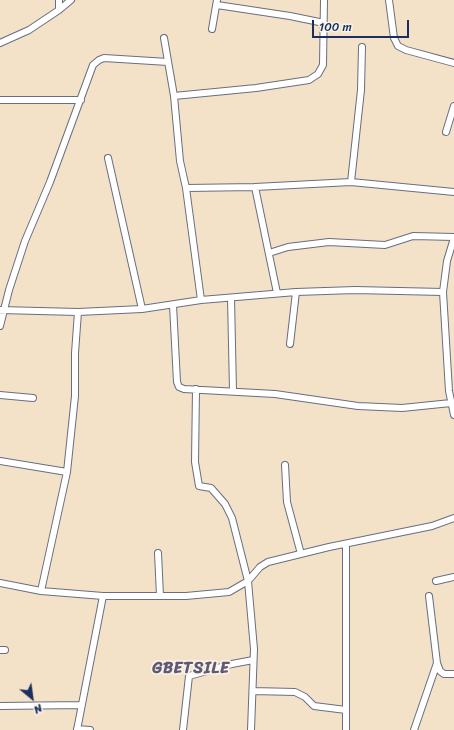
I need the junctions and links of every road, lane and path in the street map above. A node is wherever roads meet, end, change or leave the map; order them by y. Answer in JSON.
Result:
{"nodes":[{"id":1,"x":59,"y":0,"type":"edge"},
{"id":2,"x":70,"y":0,"type":"edge"},
{"id":3,"x":324,"y":0,"type":"edge"},
{"id":4,"x":389,"y":0,"type":"edge"},
{"id":5,"x":217,"y":2,"type":"edge"},
{"id":6,"x":59,"y":10,"type":"junction"},
{"id":7,"x":324,"y":23,"type":"junction"},
{"id":8,"x":212,"y":29,"type":"dead end"},
{"id":9,"x":164,"y":38,"type":"dead end"},
{"id":10,"x":0,"y":43,"type":"edge"},
{"id":11,"x":362,"y":47,"type":"dead end"},
{"id":12,"x":168,"y":62,"type":"junction"},
{"id":13,"x":454,"y":63,"type":"edge"},
{"id":14,"x":174,"y":96,"type":"junction"},
{"id":15,"x":0,"y":100,"type":"edge"},
{"id":16,"x":81,"y":100,"type":"junction"},
{"id":17,"x":454,"y":106,"type":"edge"},
{"id":18,"x":446,"y":132,"type":"dead end"},
{"id":19,"x":108,"y":158,"type":"dead end"},
{"id":20,"x":351,"y":182,"type":"junction"},
{"id":21,"x":255,"y":187,"type":"junction"},
{"id":22,"x":186,"y":188,"type":"junction"},
{"id":23,"x":454,"y":192,"type":"edge"},
{"id":24,"x":454,"y":238,"type":"edge"},
{"id":25,"x":269,"y":253,"type":"junction"},
{"id":26,"x":296,"y":292,"type":"junction"},
{"id":27,"x":444,"y":292,"type":"junction"},
{"id":28,"x":277,"y":293,"type":"junction"},
{"id":29,"x":231,"y":298,"type":"junction"},
{"id":30,"x":200,"y":300,"type":"junction"},
{"id":31,"x":173,"y":305,"type":"junction"},
{"id":32,"x":142,"y":309,"type":"junction"},
{"id":33,"x":1,"y":311,"type":"edge"},
{"id":34,"x":78,"y":312,"type":"junction"},
{"id":35,"x":0,"y":326,"type":"edge"},
{"id":36,"x":290,"y":344,"type":"dead end"},
{"id":37,"x":196,"y":389,"type":"junction"},
{"id":38,"x":233,"y":390,"type":"junction"},
{"id":39,"x":452,"y":391,"type":"edge"},
{"id":40,"x":0,"y":395,"type":"edge"},
{"id":41,"x":33,"y":398,"type":"dead end"},
{"id":42,"x":451,"y":403,"type":"junction"},
{"id":43,"x":454,"y":415,"type":"edge"},
{"id":44,"x":0,"y":461,"type":"edge"},
{"id":45,"x":285,"y":465,"type":"dead end"},
{"id":46,"x":67,"y":472,"type":"junction"},
{"id":47,"x":454,"y":518,"type":"edge"},
{"id":48,"x":346,"y":544,"type":"junction"},
{"id":49,"x":158,"y":553,"type":"dead end"},
{"id":50,"x":302,"y":554,"type":"junction"},
{"id":51,"x":454,"y":578,"type":"edge"},
{"id":52,"x":248,"y":581,"type":"junction"},
{"id":53,"x":436,"y":581,"type":"dead end"},
{"id":54,"x":0,"y":583,"type":"edge"},
{"id":55,"x":41,"y":591,"type":"junction"},
{"id":56,"x":103,"y":596,"type":"junction"},
{"id":57,"x":160,"y":596,"type":"junction"},
{"id":58,"x":429,"y":596,"type":"dead end"},
{"id":59,"x":254,"y":660,"type":"junction"},
{"id":60,"x":436,"y":663,"type":"junction"},
{"id":61,"x":454,"y":674,"type":"edge"},
{"id":62,"x":253,"y":691,"type":"junction"},
{"id":63,"x":82,"y":705,"type":"junction"},
{"id":64,"x":0,"y":706,"type":"edge"},
{"id":65,"x":346,"y":710,"type":"junction"},
{"id":66,"x":77,"y":730,"type":"edge"},
{"id":67,"x":90,"y":730,"type":"edge"},
{"id":68,"x":183,"y":730,"type":"edge"},
{"id":69,"x":250,"y":730,"type":"edge"},
{"id":70,"x":346,"y":730,"type":"edge"},
{"id":71,"x":414,"y":730,"type":"edge"}],
"edges":[{"from":1,"to":6,"type":"street"},
{"from":2,"to":6,"type":"street"},
{"from":3,"to":7,"type":"street"},
{"from":4,"to":13,"type":"street"},
{"from":5,"to":7,"type":"street"},
{"from":5,"to":8,"type":"street"},
{"from":6,"to":10,"type":"street"},
{"from":7,"to":14,"type":"street"},
{"from":9,"to":12,"type":"street"},
{"from":11,"to":20,"type":"street"},
{"from":12,"to":14,"type":"street"},
{"from":12,"to":16,"type":"street"},
{"from":14,"to":22,"type":"street"},
{"from":15,"to":16,"type":"street"},
{"from":16,"to":33,"type":"street"},
{"from":17,"to":18,"type":"street"},
{"from":19,"to":32,"type":"street"},
{"from":20,"to":21,"type":"street"},
{"from":20,"to":23,"type":"street"},
{"from":21,"to":22,"type":"street"},
{"from":21,"to":25,"type":"street"},
{"from":22,"to":30,"type":"street"},
{"from":24,"to":25,"type":"street"},
{"from":24,"to":27,"type":"street"},
{"from":25,"to":28,"type":"street"},
{"from":26,"to":27,"type":"street"},
{"from":26,"to":28,"type":"street"},
{"from":26,"to":36,"type":"street"},
{"from":27,"to":39,"type":"street"},
{"from":28,"to":29,"type":"street"},
{"from":29,"to":30,"type":"street"},
{"from":29,"to":38,"type":"street"},
{"from":30,"to":31,"type":"street"},
{"from":31,"to":32,"type":"street"},
{"from":31,"to":37,"type":"street"},
{"from":32,"to":34,"type":"street"},
{"from":33,"to":34,"type":"street"},
{"from":33,"to":35,"type":"street"},
{"from":34,"to":46,"type":"street"},
{"from":37,"to":38,"type":"street"},
{"from":37,"to":52,"type":"street"},
{"from":38,"to":42,"type":"street"},
{"from":39,"to":42,"type":"street"},
{"from":40,"to":41,"type":"street"},
{"from":42,"to":43,"type":"street"},
{"from":44,"to":46,"type":"street"},
{"from":45,"to":50,"type":"street"},
{"from":46,"to":55,"type":"street"},
{"from":47,"to":48,"type":"street"},
{"from":48,"to":50,"type":"street"},
{"from":48,"to":65,"type":"street"},
{"from":49,"to":57,"type":"street"},
{"from":50,"to":52,"type":"street"},
{"from":51,"to":53,"type":"street"},
{"from":52,"to":57,"type":"street"},
{"from":52,"to":59,"type":"street"},
{"from":54,"to":55,"type":"street"},
{"from":55,"to":56,"type":"street"},
{"from":56,"to":57,"type":"street"},
{"from":56,"to":63,"type":"street"},
{"from":58,"to":60,"type":"street"},
{"from":59,"to":62,"type":"street"},
{"from":59,"to":68,"type":"street"},
{"from":60,"to":61,"type":"street"},
{"from":60,"to":71,"type":"street"},
{"from":62,"to":65,"type":"street"},
{"from":62,"to":69,"type":"street"},
{"from":63,"to":64,"type":"street"},
{"from":63,"to":66,"type":"street"},
{"from":65,"to":70,"type":"street"},
{"from":66,"to":67,"type":"street"}]}
